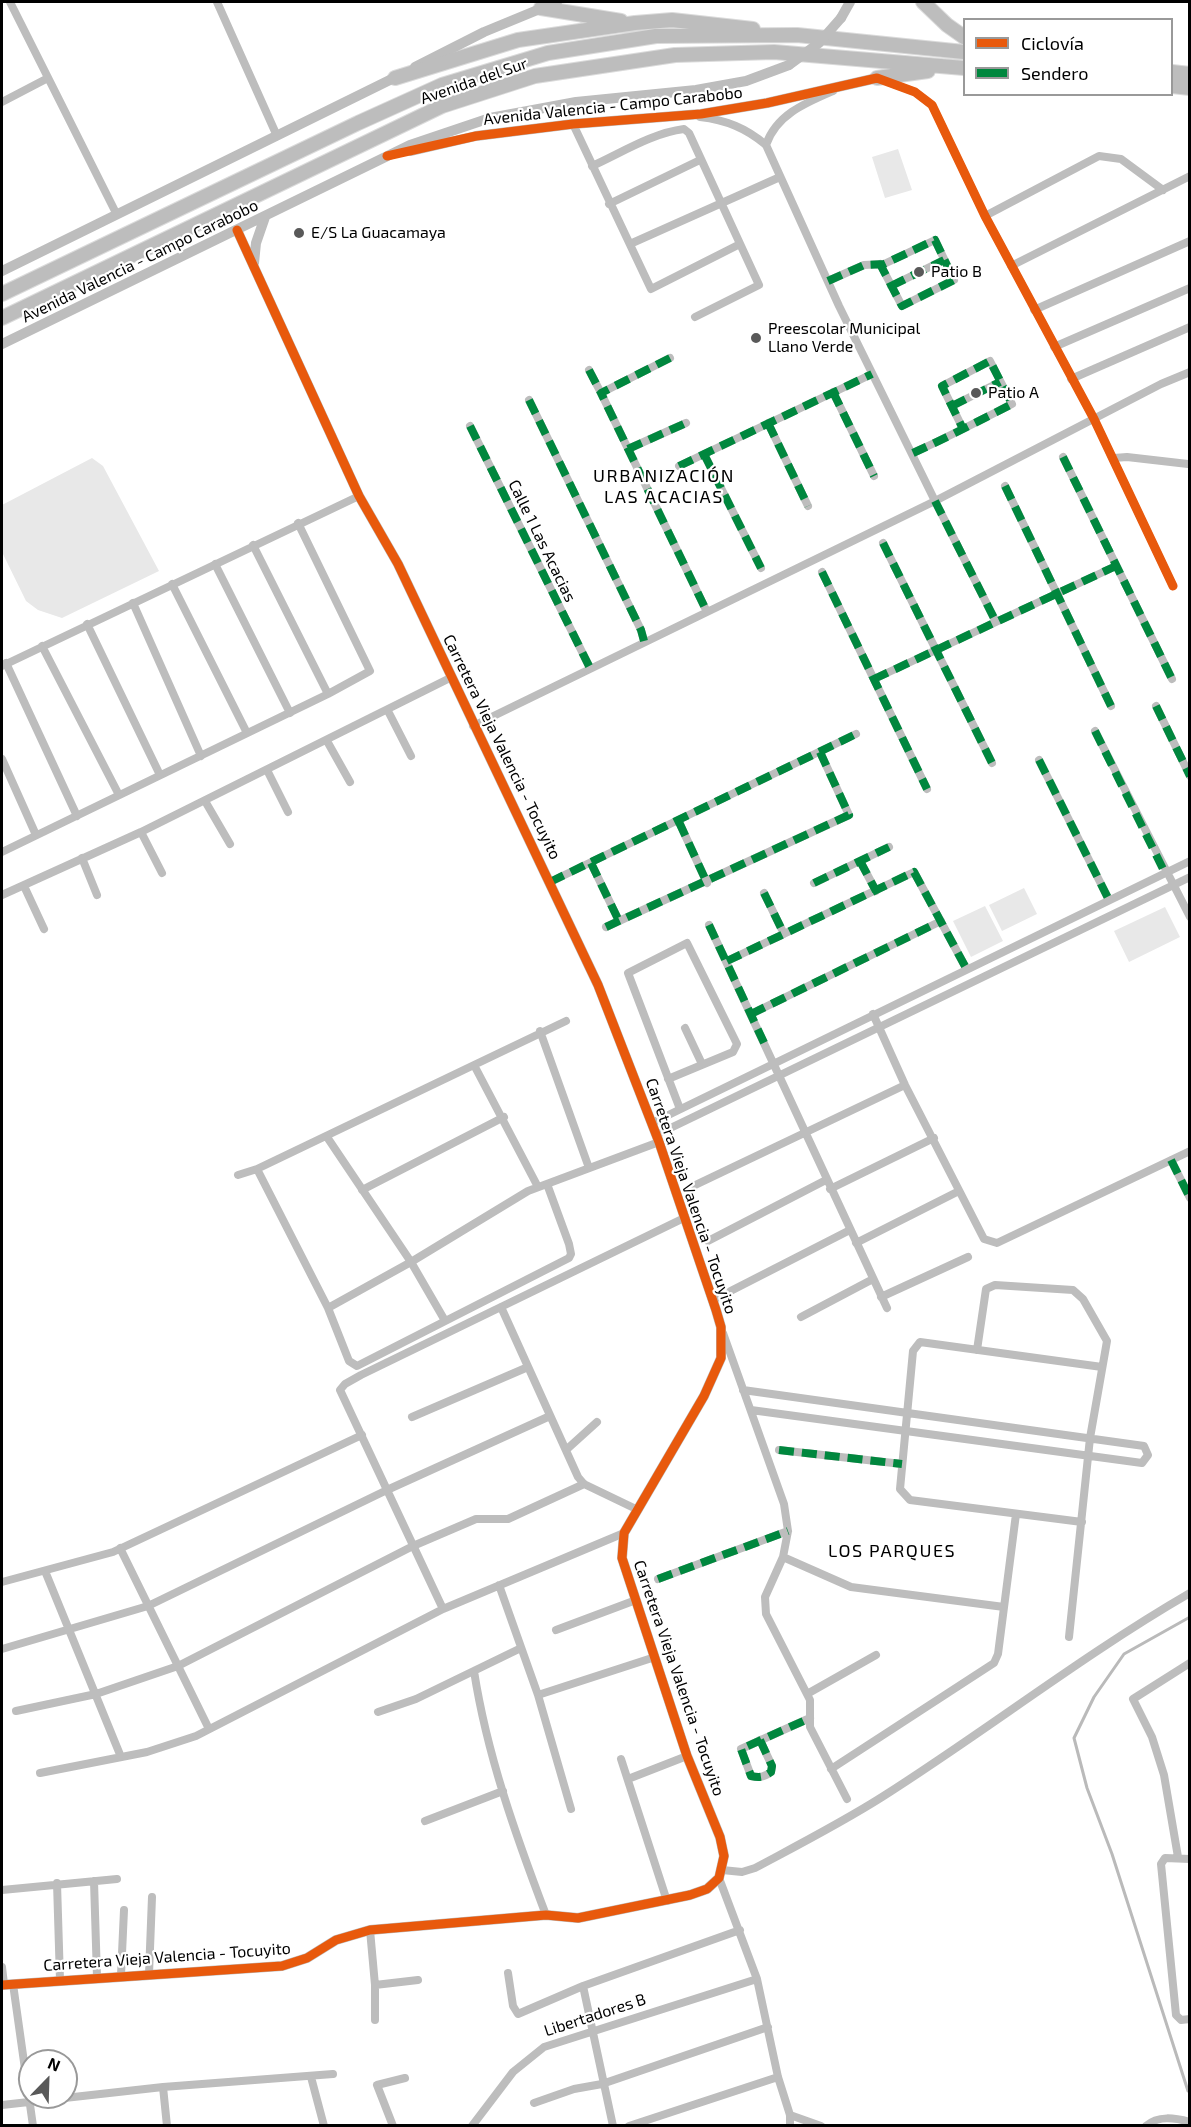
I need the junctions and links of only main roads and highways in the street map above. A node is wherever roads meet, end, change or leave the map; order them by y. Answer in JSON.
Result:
{"nodes":[{"id":1,"x":922,"y":2,"type":"edge"},
{"id":2,"x":541,"y":8,"type":"road end"},
{"id":3,"x":635,"y":23,"type":"junction"},
{"id":4,"x":797,"y":35,"type":"junction"},
{"id":5,"x":963,"y":36,"type":"edge"},
{"id":6,"x":963,"y":52,"type":"edge"},
{"id":7,"x":963,"y":68,"type":"edge"},
{"id":8,"x":963,"y":68,"type":"edge"},
{"id":9,"x":1173,"y":72,"type":"edge"},
{"id":10,"x":1190,"y":74,"type":"edge"},
{"id":11,"x":395,"y":78,"type":"road end"},
{"id":12,"x":877,"y":78,"type":"road end"},
{"id":13,"x":1173,"y":86,"type":"edge"},
{"id":14,"x":1190,"y":88,"type":"edge"},
{"id":15,"x":2,"y":294,"type":"edge"},
{"id":16,"x":2,"y":318,"type":"edge"}],
"edges":[{"from":1,"to":5,"type":"highway"},
{"from":2,"to":3,"type":"highway"},
{"from":3,"to":4,"type":"highway"},
{"from":3,"to":11,"type":"highway"},
{"from":4,"to":6,"type":"highway","name":"Avenida del Sur"},
{"from":4,"to":15,"type":"highway","name":"Avenida del Sur"},
{"from":7,"to":12,"type":"highway"},
{"from":8,"to":16,"type":"highway","name":"Avenida del Sur"},
{"from":9,"to":10,"type":"highway"},
{"from":13,"to":14,"type":"highway"}]}
